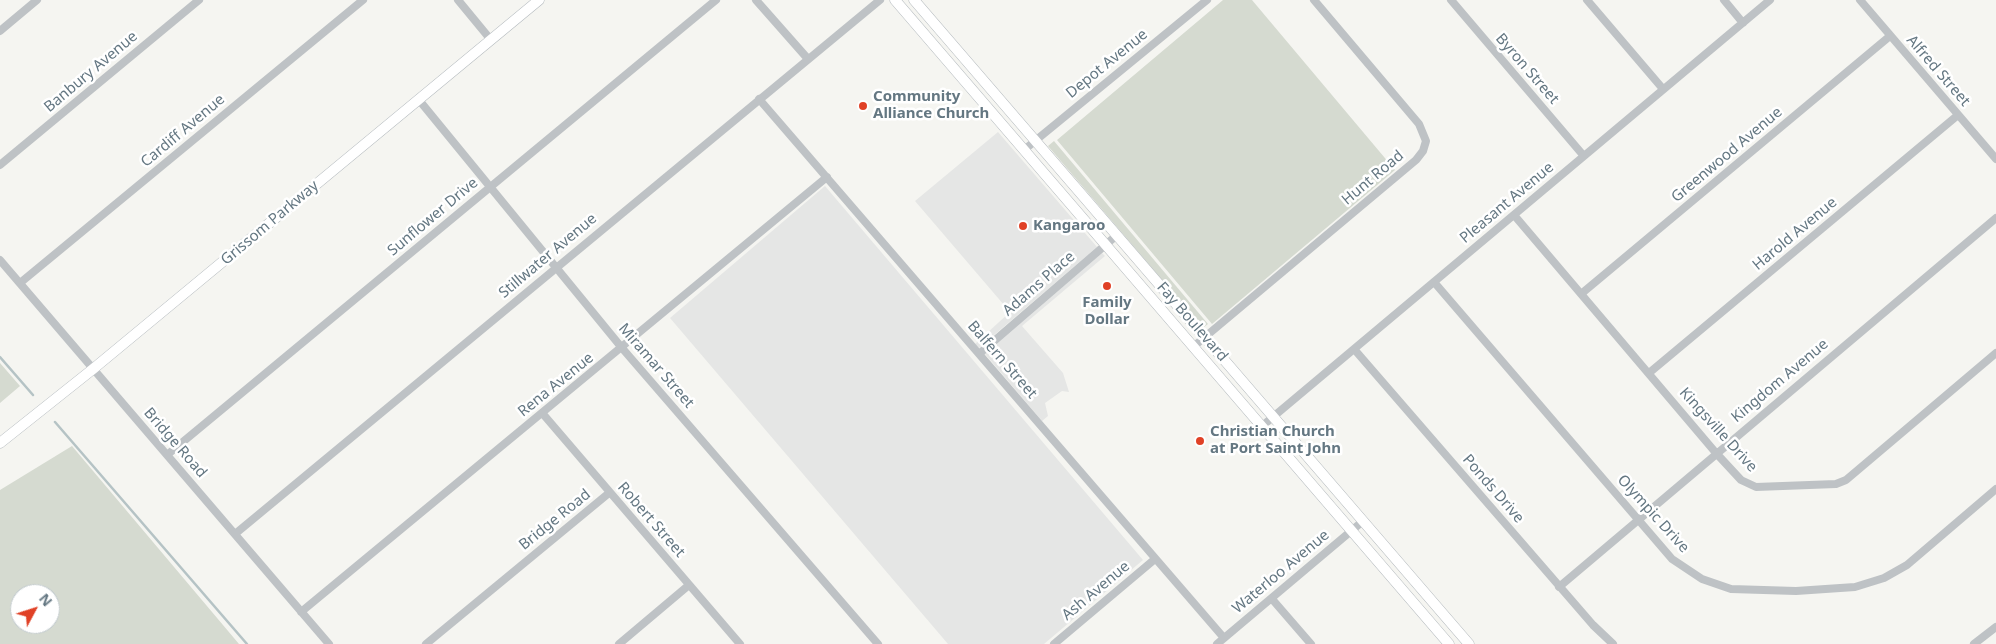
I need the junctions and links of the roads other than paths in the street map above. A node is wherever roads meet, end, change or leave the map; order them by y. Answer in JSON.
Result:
{"nodes":[{"id":1,"x":37,"y":0,"type":"edge"},
{"id":2,"x":199,"y":0,"type":"edge"},
{"id":3,"x":363,"y":0,"type":"edge"},
{"id":4,"x":458,"y":0,"type":"edge"},
{"id":5,"x":539,"y":0,"type":"edge"},
{"id":6,"x":716,"y":0,"type":"edge"},
{"id":7,"x":756,"y":0,"type":"edge"},
{"id":8,"x":880,"y":0,"type":"edge"},
{"id":9,"x":895,"y":0,"type":"edge"},
{"id":10,"x":914,"y":0,"type":"edge"},
{"id":11,"x":1207,"y":0,"type":"edge"},
{"id":12,"x":1314,"y":0,"type":"edge"},
{"id":13,"x":1451,"y":0,"type":"edge"},
{"id":14,"x":1587,"y":0,"type":"edge"},
{"id":15,"x":1724,"y":0,"type":"edge"},
{"id":16,"x":1770,"y":0,"type":"edge"},
{"id":17,"x":1860,"y":0,"type":"edge"},
{"id":18,"x":1743,"y":22,"type":"junction"},
{"id":19,"x":0,"y":31,"type":"edge"},
{"id":20,"x":1890,"y":36,"type":"junction"},
{"id":21,"x":491,"y":40,"type":"junction"},
{"id":22,"x":808,"y":59,"type":"junction"},
{"id":23,"x":1663,"y":89,"type":"junction"},
{"id":24,"x":759,"y":99,"type":"junction"},
{"id":25,"x":419,"y":100,"type":"junction"},
{"id":26,"x":1958,"y":115,"type":"junction"},
{"id":27,"x":1035,"y":140,"type":"junction"},
{"id":28,"x":1024,"y":150,"type":"junction"},
{"id":29,"x":1584,"y":155,"type":"junction"},
{"id":30,"x":1996,"y":159,"type":"edge"},
{"id":31,"x":0,"y":165,"type":"edge"},
{"id":32,"x":827,"y":177,"type":"junction"},
{"id":33,"x":490,"y":188,"type":"junction"},
{"id":34,"x":1514,"y":215,"type":"junction"},
{"id":35,"x":1996,"y":218,"type":"edge"},
{"id":36,"x":1117,"y":236,"type":"junction"},
{"id":37,"x":1106,"y":245,"type":"junction"},
{"id":38,"x":0,"y":260,"type":"edge"},
{"id":39,"x":555,"y":268,"type":"junction"},
{"id":40,"x":1434,"y":282,"type":"junction"},
{"id":41,"x":20,"y":283,"type":"junction"},
{"id":42,"x":1581,"y":294,"type":"junction"},
{"id":43,"x":1205,"y":338,"type":"junction"},
{"id":44,"x":1194,"y":347,"type":"junction"},
{"id":45,"x":622,"y":348,"type":"junction"},
{"id":46,"x":1354,"y":349,"type":"junction"},
{"id":47,"x":979,"y":354,"type":"junction"},
{"id":48,"x":1996,"y":354,"type":"edge"},
{"id":49,"x":93,"y":369,"type":"junction"},
{"id":50,"x":1649,"y":373,"type":"junction"},
{"id":51,"x":543,"y":414,"type":"junction"},
{"id":52,"x":1273,"y":417,"type":"junction"},
{"id":53,"x":1261,"y":427,"type":"junction"},
{"id":54,"x":0,"y":443,"type":"edge"},
{"id":55,"x":1716,"y":453,"type":"junction"},
{"id":56,"x":167,"y":455,"type":"junction"},
{"id":57,"x":1996,"y":490,"type":"edge"},
{"id":58,"x":609,"y":493,"type":"junction"},
{"id":59,"x":1638,"y":520,"type":"junction"},
{"id":60,"x":1363,"y":521,"type":"junction"},
{"id":61,"x":1351,"y":531,"type":"junction"},
{"id":62,"x":235,"y":534,"type":"junction"},
{"id":63,"x":1155,"y":559,"type":"junction"},
{"id":64,"x":689,"y":585,"type":"junction"},
{"id":65,"x":1559,"y":587,"type":"junction"},
{"id":66,"x":1272,"y":599,"type":"junction"},
{"id":67,"x":301,"y":612,"type":"junction"},
{"id":68,"x":1996,"y":627,"type":"edge"},
{"id":69,"x":1224,"y":638,"type":"junction"},
{"id":70,"x":329,"y":644,"type":"edge"},
{"id":71,"x":426,"y":644,"type":"edge"},
{"id":72,"x":619,"y":644,"type":"edge"},
{"id":73,"x":740,"y":644,"type":"edge"},
{"id":74,"x":878,"y":644,"type":"edge"},
{"id":75,"x":1054,"y":644,"type":"edge"},
{"id":76,"x":1217,"y":644,"type":"edge"},
{"id":77,"x":1311,"y":644,"type":"edge"},
{"id":78,"x":1449,"y":644,"type":"edge"},
{"id":79,"x":1469,"y":644,"type":"edge"},
{"id":80,"x":1614,"y":644,"type":"edge"},
{"id":81,"x":1974,"y":644,"type":"edge"}],
"edges":[{"from":1,"to":19,"type":"street"},
{"from":2,"to":31,"type":"street","name":"Banbury Avenue"},
{"from":3,"to":41,"type":"street","name":"Cardiff Avenue"},
{"from":4,"to":21,"type":"street"},
{"from":5,"to":21,"type":"main road","name":"Grissom Parkway"},
{"from":6,"to":33,"type":"street","name":"Sunflower Drive"},
{"from":7,"to":22,"type":"street"},
{"from":8,"to":22,"type":"street","name":"Stillwater Avenue"},
{"from":9,"to":28,"type":"main road","name":"Fay Boulevard"},
{"from":10,"to":27,"type":"main road","name":"Fay Boulevard"},
{"from":11,"to":27,"type":"street","name":"Depot Avenue"},
{"from":12,"to":43,"type":"street","name":"Hunt Road"},
{"from":13,"to":29,"type":"street","name":"Byron Street"},
{"from":14,"to":23,"type":"street"},
{"from":15,"to":18,"type":"street"},
{"from":16,"to":18,"type":"street","name":"Pleasant Avenue"},
{"from":17,"to":20,"type":"street","name":"Alfred Street"},
{"from":18,"to":23,"type":"street","name":"Pleasant Avenue"},
{"from":20,"to":26,"type":"street","name":"Alfred Street"},
{"from":20,"to":42,"type":"street","name":"Greenwood Avenue"},
{"from":21,"to":25,"type":"main road","name":"Grissom Parkway"},
{"from":22,"to":24,"type":"street","name":"Stillwater Avenue"},
{"from":23,"to":29,"type":"street","name":"Pleasant Avenue"},
{"from":24,"to":32,"type":"street","name":"Balfern Street"},
{"from":24,"to":39,"type":"street","name":"Stillwater Avenue"},
{"from":25,"to":33,"type":"street","name":"Miramar Street"},
{"from":25,"to":49,"type":"main road","name":"Grissom Parkway"},
{"from":26,"to":30,"type":"street","name":"Alfred Street"},
{"from":26,"to":50,"type":"street","name":"Harold Avenue"},
{"from":27,"to":28,"type":"street","name":"Depot Avenue"},
{"from":27,"to":36,"type":"main road","name":"Fay Boulevard"},
{"from":28,"to":37,"type":"main road","name":"Fay Boulevard"},
{"from":29,"to":34,"type":"street","name":"Pleasant Avenue"},
{"from":32,"to":45,"type":"street","name":"Rena Avenue"},
{"from":32,"to":47,"type":"street","name":"Balfern Street"},
{"from":33,"to":39,"type":"street","name":"Miramar Street"},
{"from":33,"to":56,"type":"street","name":"Sunflower Drive"},
{"from":34,"to":40,"type":"street","name":"Pleasant Avenue"},
{"from":34,"to":42,"type":"street","name":"Kingsville Drive"},
{"from":35,"to":55,"type":"street","name":"Kingdom Avenue"},
{"from":36,"to":37,"type":"street","name":"Adams Place"},
{"from":36,"to":43,"type":"main road","name":"Fay Boulevard"},
{"from":37,"to":44,"type":"main road","name":"Fay Boulevard"},
{"from":37,"to":47,"type":"street","name":"Adams Place"},
{"from":38,"to":41,"type":"street","name":"Bridge Road"},
{"from":39,"to":45,"type":"street","name":"Miramar Street"},
{"from":39,"to":62,"type":"street","name":"Stillwater Avenue"},
{"from":40,"to":46,"type":"street","name":"Pleasant Avenue"},
{"from":40,"to":59,"type":"street","name":"Olympic Drive"},
{"from":41,"to":49,"type":"street","name":"Bridge Road"},
{"from":42,"to":50,"type":"street","name":"Kingsville Drive"},
{"from":43,"to":44,"type":"street","name":"Hunt Road"},
{"from":43,"to":52,"type":"main road","name":"Fay Boulevard"},
{"from":44,"to":53,"type":"main road","name":"Fay Boulevard"},
{"from":45,"to":51,"type":"street","name":"Rena Avenue"},
{"from":45,"to":74,"type":"street","name":"Miramar Street"},
{"from":46,"to":52,"type":"street","name":"Pleasant Avenue"},
{"from":46,"to":65,"type":"street","name":"Ponds Drive"},
{"from":47,"to":63,"type":"street","name":"Balfern Street"},
{"from":48,"to":55,"type":"street","name":"Kingsville Drive"},
{"from":49,"to":54,"type":"main road","name":"Grissom Parkway"},
{"from":49,"to":56,"type":"street","name":"Bridge Road"},
{"from":50,"to":55,"type":"street","name":"Kingsville Drive"},
{"from":51,"to":58,"type":"street","name":"Robert Street"},
{"from":51,"to":67,"type":"street","name":"Rena Avenue"},
{"from":52,"to":53,"type":"street","name":"Pleasant Avenue"},
{"from":52,"to":60,"type":"main road","name":"Fay Boulevard"},
{"from":53,"to":61,"type":"main road","name":"Fay Boulevard"},
{"from":55,"to":59,"type":"street","name":"Kingdom Avenue"},
{"from":56,"to":62,"type":"street","name":"Bridge Road"},
{"from":57,"to":59,"type":"street","name":"Olympic Drive"},
{"from":58,"to":64,"type":"street","name":"Robert Street"},
{"from":58,"to":71,"type":"street","name":"Bridge Road"},
{"from":59,"to":65,"type":"street","name":"Kingdom Avenue"},
{"from":60,"to":61,"type":"street","name":"Waterloo Avenue"},
{"from":60,"to":79,"type":"main road","name":"Fay Boulevard"},
{"from":61,"to":66,"type":"street","name":"Waterloo Avenue"},
{"from":61,"to":78,"type":"main road","name":"Fay Boulevard"},
{"from":62,"to":67,"type":"street","name":"Bridge Road"},
{"from":63,"to":69,"type":"street","name":"Balfern Street"},
{"from":63,"to":75,"type":"street","name":"Ash Avenue"},
{"from":64,"to":72,"type":"street"},
{"from":64,"to":73,"type":"street","name":"Robert Street"},
{"from":65,"to":80,"type":"street","name":"Ponds Drive"},
{"from":66,"to":69,"type":"street","name":"Waterloo Avenue"},
{"from":66,"to":77,"type":"street"},
{"from":67,"to":70,"type":"street","name":"Bridge Road"},
{"from":68,"to":81,"type":"street"},
{"from":69,"to":76,"type":"street","name":"Waterloo Avenue"}]}
